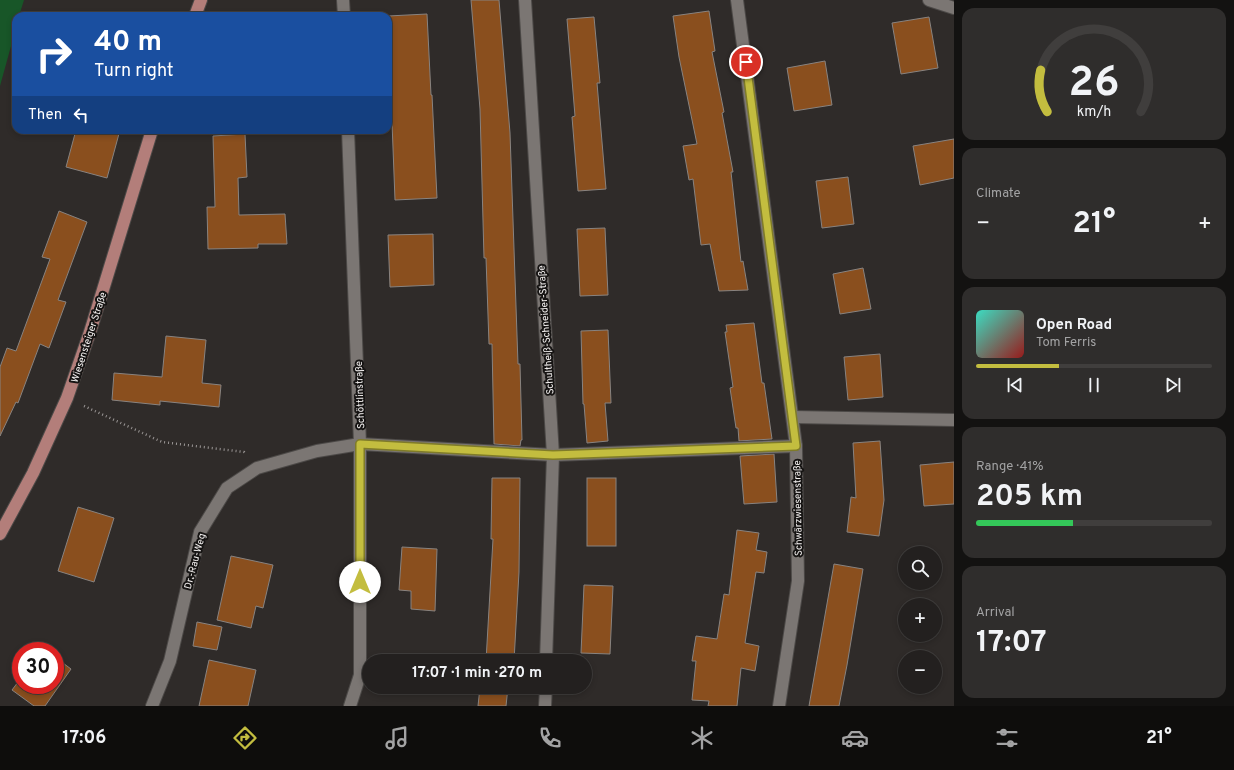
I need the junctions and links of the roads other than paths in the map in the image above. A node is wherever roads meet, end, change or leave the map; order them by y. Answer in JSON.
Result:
{"nodes":[{"id":1,"x":201,"y":0,"type":"edge"},
{"id":2,"x":343,"y":0,"type":"edge"},
{"id":3,"x":525,"y":0,"type":"edge"},
{"id":4,"x":738,"y":0,"type":"edge"},
{"id":5,"x":929,"y":0,"type":"edge"},
{"id":6,"x":954,"y":8,"type":"edge"},
{"id":7,"x":196,"y":12,"type":"edge"},
{"id":8,"x":344,"y":12,"type":"edge"},
{"id":9,"x":151,"y":134,"type":"edge"},
{"id":10,"x":348,"y":134,"type":"edge"},
{"id":11,"x":793,"y":417,"type":"junction"},
{"id":12,"x":954,"y":420,"type":"edge"},
{"id":13,"x":360,"y":444,"type":"junction"},
{"id":14,"x":796,"y":446,"type":"junction"},
{"id":15,"x":553,"y":455,"type":"junction"},
{"id":16,"x":0,"y":534,"type":"edge"},
{"id":17,"x":546,"y":654,"type":"edge"},
{"id":18,"x":546,"y":694,"type":"edge"},
{"id":19,"x":152,"y":706,"type":"edge"},
{"id":20,"x":350,"y":706,"type":"edge"},
{"id":21,"x":545,"y":706,"type":"edge"},
{"id":22,"x":779,"y":706,"type":"edge"}],
"edges":[{"from":1,"to":7,"type":"main road"},
{"from":2,"to":8,"type":"street"},
{"from":3,"to":15,"type":"street","name":"Schultheiß-Schneider-Straße"},
{"from":4,"to":11,"type":"street","name":"Schwärzwiesenstraße"},
{"from":5,"to":6,"type":"street"},
{"from":9,"to":16,"type":"main road","name":"Wiesensteiger Straße"},
{"from":10,"to":13,"type":"street","name":"Schöttlinstraße"},
{"from":11,"to":12,"type":"street"},
{"from":11,"to":14,"type":"street","name":"Schwärzwiesenstraße"},
{"from":13,"to":15,"type":"street","name":"Dr.-Rau-Weg"},
{"from":13,"to":19,"type":"street","name":"Dr.-Rau-Weg"},
{"from":13,"to":20,"type":"street","name":"Schöttlinstraße"},
{"from":14,"to":15,"type":"street","name":"Dr.-Rau-Weg"},
{"from":14,"to":22,"type":"street","name":"Schwärzwiesenstraße"},
{"from":15,"to":17,"type":"street","name":"Schultheiß-Schneider-Straße"},
{"from":18,"to":21,"type":"street"}]}
